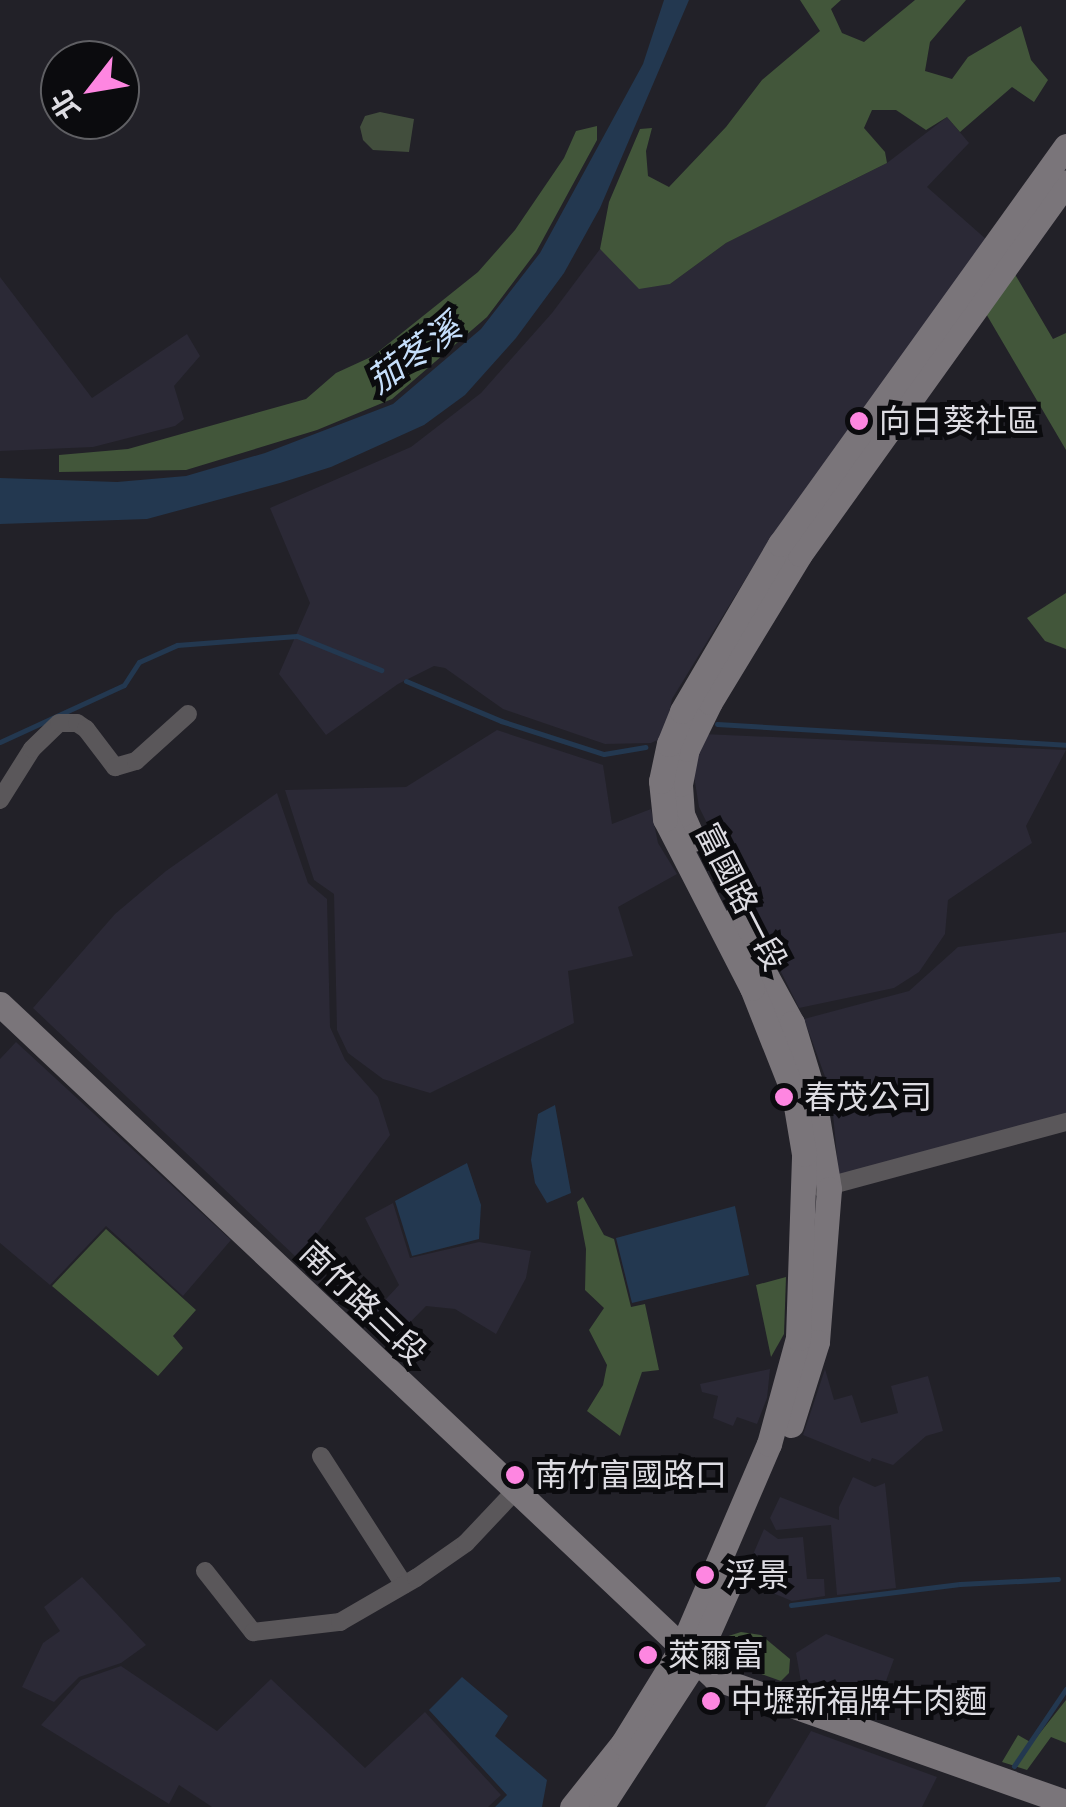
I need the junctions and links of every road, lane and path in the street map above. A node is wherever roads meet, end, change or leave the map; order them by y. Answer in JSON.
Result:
{"nodes":[{"id":1,"x":1066,"y":146,"type":"edge"},
{"id":2,"x":1066,"y":183,"type":"edge"},
{"id":3,"x":188,"y":714,"type":"dead end"},
{"id":4,"x":0,"y":800,"type":"edge"},
{"id":5,"x":0,"y":1004,"type":"edge"},
{"id":6,"x":1066,"y":1122,"type":"edge"},
{"id":7,"x":816,"y":1188,"type":"junction"},
{"id":8,"x":321,"y":1456,"type":"dead end"},
{"id":9,"x":514,"y":1492,"type":"junction"},
{"id":10,"x":205,"y":1571,"type":"dead end"},
{"id":11,"x":404,"y":1586,"type":"junction"},
{"id":12,"x":688,"y":1656,"type":"junction"},
{"id":13,"x":1066,"y":1802,"type":"edge"},
{"id":14,"x":572,"y":1807,"type":"edge"},
{"id":15,"x":601,"y":1807,"type":"edge"}],
"edges":[{"from":1,"to":7,"type":"street","name":"富國路一段"},
{"from":2,"to":7,"type":"street","name":"富國路一段"},
{"from":3,"to":4,"type":"street"},
{"from":5,"to":9,"type":"street","name":"南竹路三段"},
{"from":6,"to":7,"type":"street"},
{"from":7,"to":12,"type":"street","name":"富國路一段"},
{"from":8,"to":11,"type":"street"},
{"from":9,"to":11,"type":"street"},
{"from":9,"to":12,"type":"street","name":"南竹路三段"},
{"from":10,"to":11,"type":"street"},
{"from":12,"to":13,"type":"street","name":"南竹路三段"},
{"from":12,"to":14,"type":"street"},
{"from":12,"to":15,"type":"street"}]}
